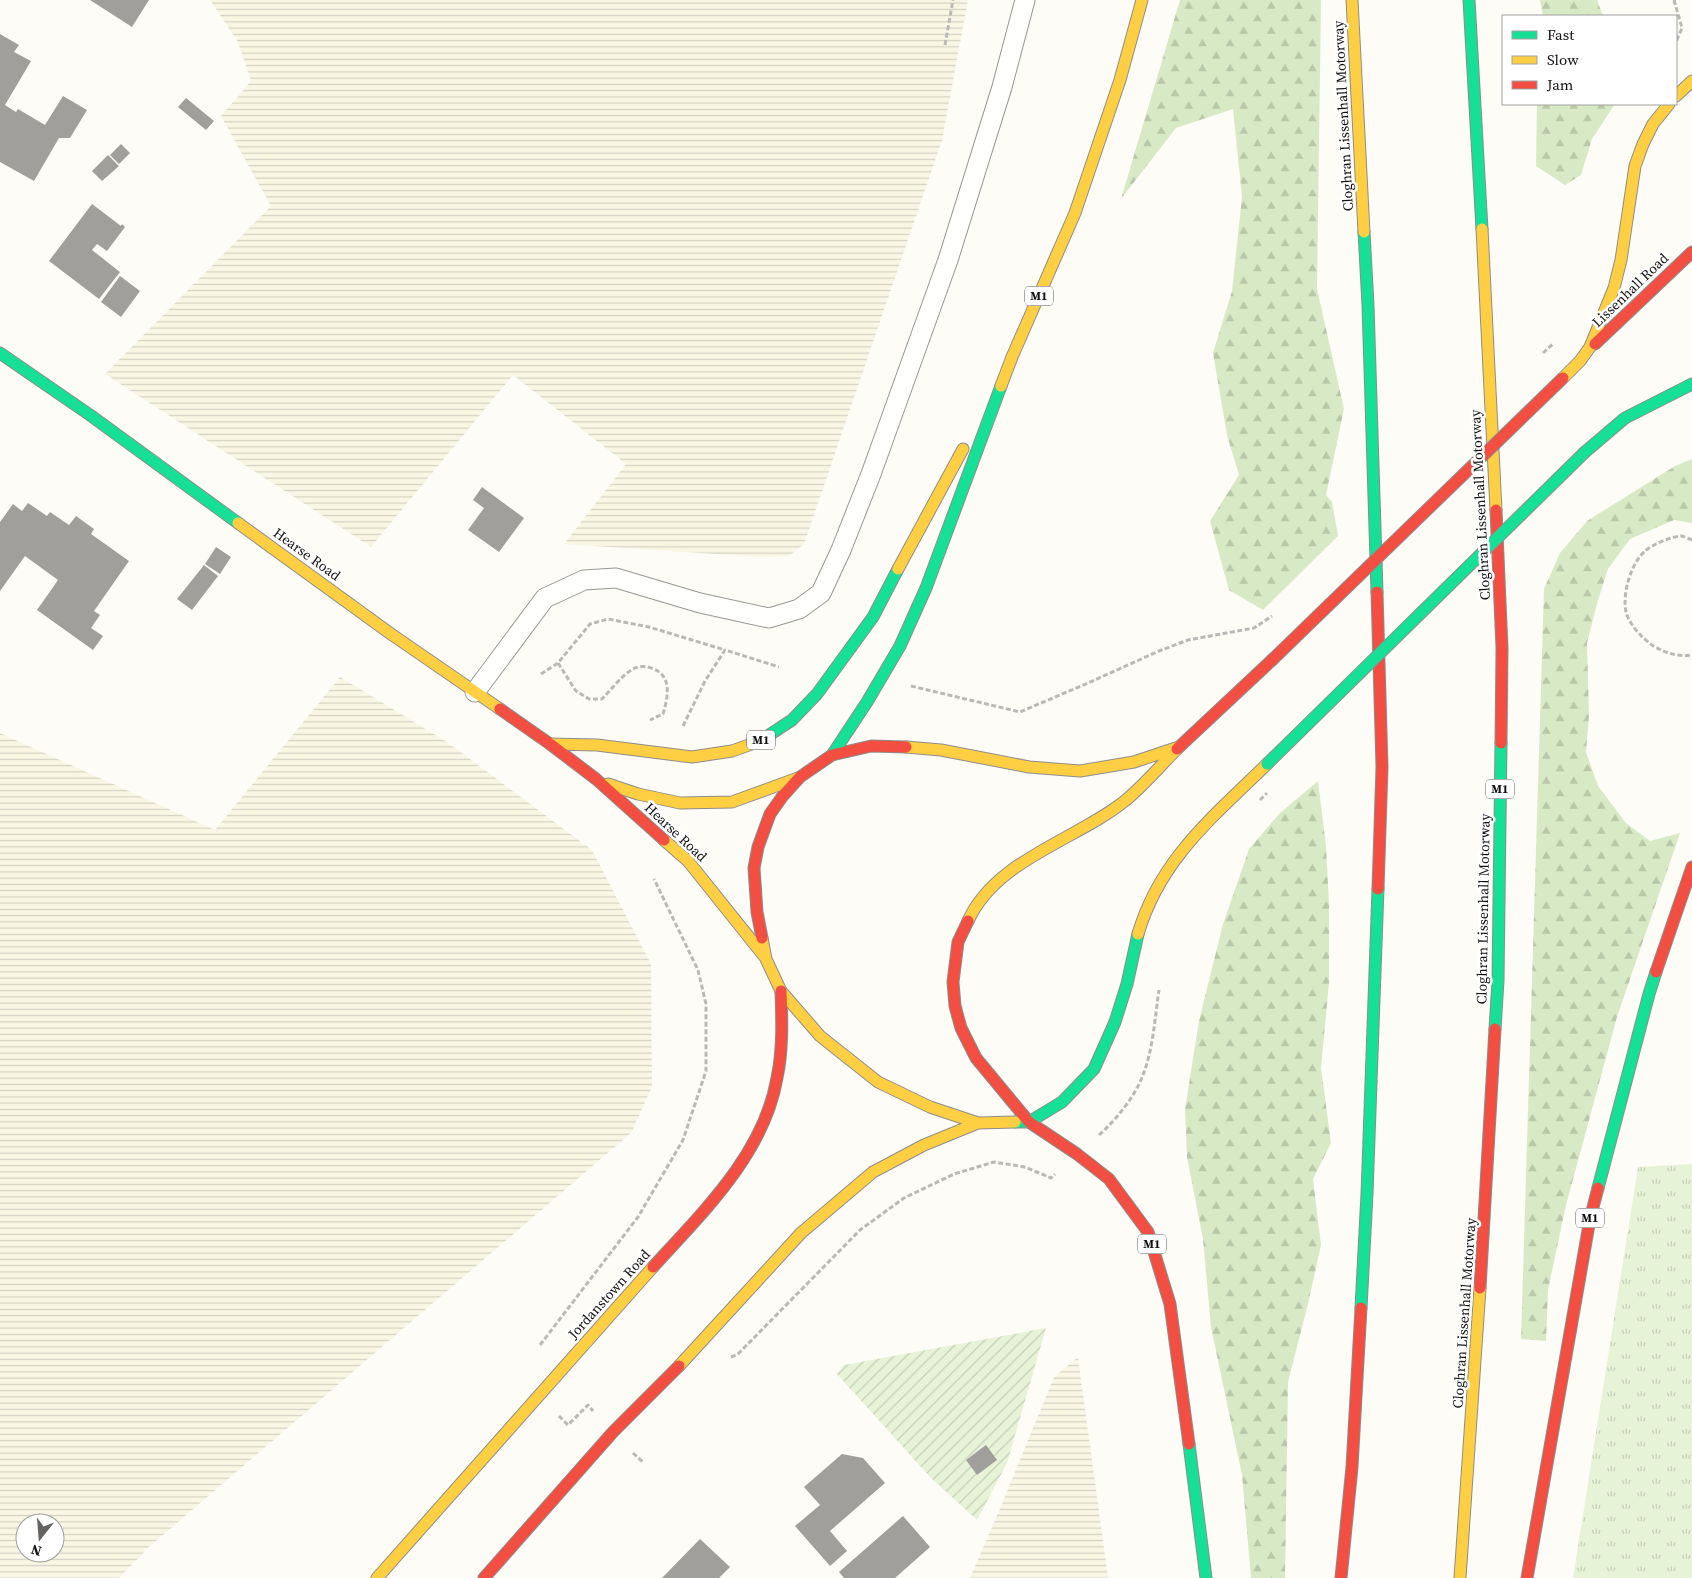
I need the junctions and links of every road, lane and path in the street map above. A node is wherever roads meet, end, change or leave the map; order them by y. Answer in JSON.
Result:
{"nodes":[{"id":1,"x":953,"y":0,"type":"edge"},
{"id":2,"x":1024,"y":0,"type":"edge"},
{"id":3,"x":1142,"y":0,"type":"edge"},
{"id":4,"x":1352,"y":0,"type":"edge"},
{"id":5,"x":1469,"y":0,"type":"edge"},
{"id":6,"x":1674,"y":0,"type":"edge"},
{"id":7,"x":1677,"y":40,"type":"edge"},
{"id":8,"x":945,"y":45,"type":"dead end"},
{"id":9,"x":1692,"y":82,"type":"edge"},
{"id":10,"x":1677,"y":95,"type":"edge"},
{"id":11,"x":1667,"y":105,"type":"edge"},
{"id":12,"x":1692,"y":252,"type":"edge"},
{"id":13,"x":1588,"y":350,"type":"junction"},
{"id":14,"x":0,"y":353,"type":"edge"},
{"id":15,"x":1012,"y":357,"type":"junction"},
{"id":16,"x":1692,"y":384,"type":"edge"},
{"id":17,"x":1692,"y":540,"type":"edge"},
{"id":18,"x":1275,"y":613,"type":"dead end"},
{"id":19,"x":726,"y":650,"type":"junction"},
{"id":20,"x":1692,"y":655,"type":"edge"},
{"id":21,"x":558,"y":663,"type":"junction"},
{"id":22,"x":780,"y":667,"type":"dead end"},
{"id":23,"x":541,"y":674,"type":"dead end"},
{"id":24,"x":910,"y":686,"type":"dead end"},
{"id":25,"x":475,"y":692,"type":"junction"},
{"id":26,"x":649,"y":720,"type":"dead end"},
{"id":27,"x":682,"y":728,"type":"dead end"},
{"id":28,"x":550,"y":744,"type":"junction"},
{"id":29,"x":1178,"y":748,"type":"junction"},
{"id":30,"x":832,"y":755,"type":"junction"},
{"id":31,"x":800,"y":777,"type":"junction"},
{"id":32,"x":596,"y":779,"type":"junction"},
{"id":33,"x":1692,"y":867,"type":"edge"},
{"id":34,"x":654,"y":879,"type":"dead end"},
{"id":35,"x":766,"y":959,"type":"junction"},
{"id":36,"x":781,"y":991,"type":"junction"},
{"id":37,"x":1030,"y":1122,"type":"junction"},
{"id":38,"x":978,"y":1123,"type":"junction"},
{"id":39,"x":535,"y":1350,"type":"dead end"},
{"id":40,"x":556,"y":1414,"type":"dead end"},
{"id":41,"x":597,"y":1415,"type":"dead end"},
{"id":42,"x":629,"y":1448,"type":"dead end"},
{"id":43,"x":644,"y":1463,"type":"dead end"},
{"id":44,"x":377,"y":1578,"type":"edge"},
{"id":45,"x":484,"y":1578,"type":"edge"},
{"id":46,"x":1206,"y":1578,"type":"edge"},
{"id":47,"x":1341,"y":1578,"type":"edge"},
{"id":48,"x":1460,"y":1578,"type":"edge"},
{"id":49,"x":1527,"y":1578,"type":"edge"}],
"edges":[{"from":1,"to":8,"type":"path"},
{"from":2,"to":25,"type":"lane"},
{"from":3,"to":15,"type":"main road","number":"M1"},
{"from":4,"to":47,"type":"main road","name":"Cloghran Lissenhall Motorway"},
{"from":5,"to":48,"type":"main road","name":"Cloghran Lissenhall Motorway","number":"M1"},
{"from":6,"to":7,"type":"path"},
{"from":9,"to":10,"type":"main road"},
{"from":11,"to":13,"type":"main road"},
{"from":12,"to":13,"type":"main road","name":"Lissenhall Road"},
{"from":13,"to":29,"type":"main road","name":"Lissenhall Road","bridge":true},
{"from":14,"to":25,"type":"main road","name":"Hearse Road"},
{"from":15,"to":28,"type":"main road","number":"M1"},
{"from":15,"to":30,"type":"main road","number":"M1"},
{"from":16,"to":37,"type":"main road","bridge":true},
{"from":17,"to":20,"type":"path"},
{"from":18,"to":24,"type":"path"},
{"from":19,"to":21,"type":"path"},
{"from":19,"to":22,"type":"path"},
{"from":19,"to":27,"type":"path"},
{"from":21,"to":23,"type":"path"},
{"from":21,"to":26,"type":"path"},
{"from":25,"to":28,"type":"main road","name":"Hearse Road"},
{"from":28,"to":32,"type":"main road","name":"Hearse Road"},
{"from":29,"to":30,"type":"main road"},
{"from":29,"to":37,"type":"main road","number":"M1"},
{"from":30,"to":31,"type":"main road"},
{"from":31,"to":32,"type":"main road","name":"Hearse Road"},
{"from":31,"to":35,"type":"main road"},
{"from":32,"to":35,"type":"main road","name":"Hearse Road"},
{"from":33,"to":49,"type":"main road","number":"M1"},
{"from":34,"to":39,"type":"path"},
{"from":35,"to":36,"type":"main road"},
{"from":36,"to":38,"type":"main road"},
{"from":36,"to":44,"type":"main road","name":"Jordanstown Road"},
{"from":37,"to":38,"type":"main road"},
{"from":37,"to":46,"type":"main road","number":"M1"},
{"from":38,"to":45,"type":"main road"},
{"from":40,"to":41,"type":"path"},
{"from":42,"to":43,"type":"path"}]}
